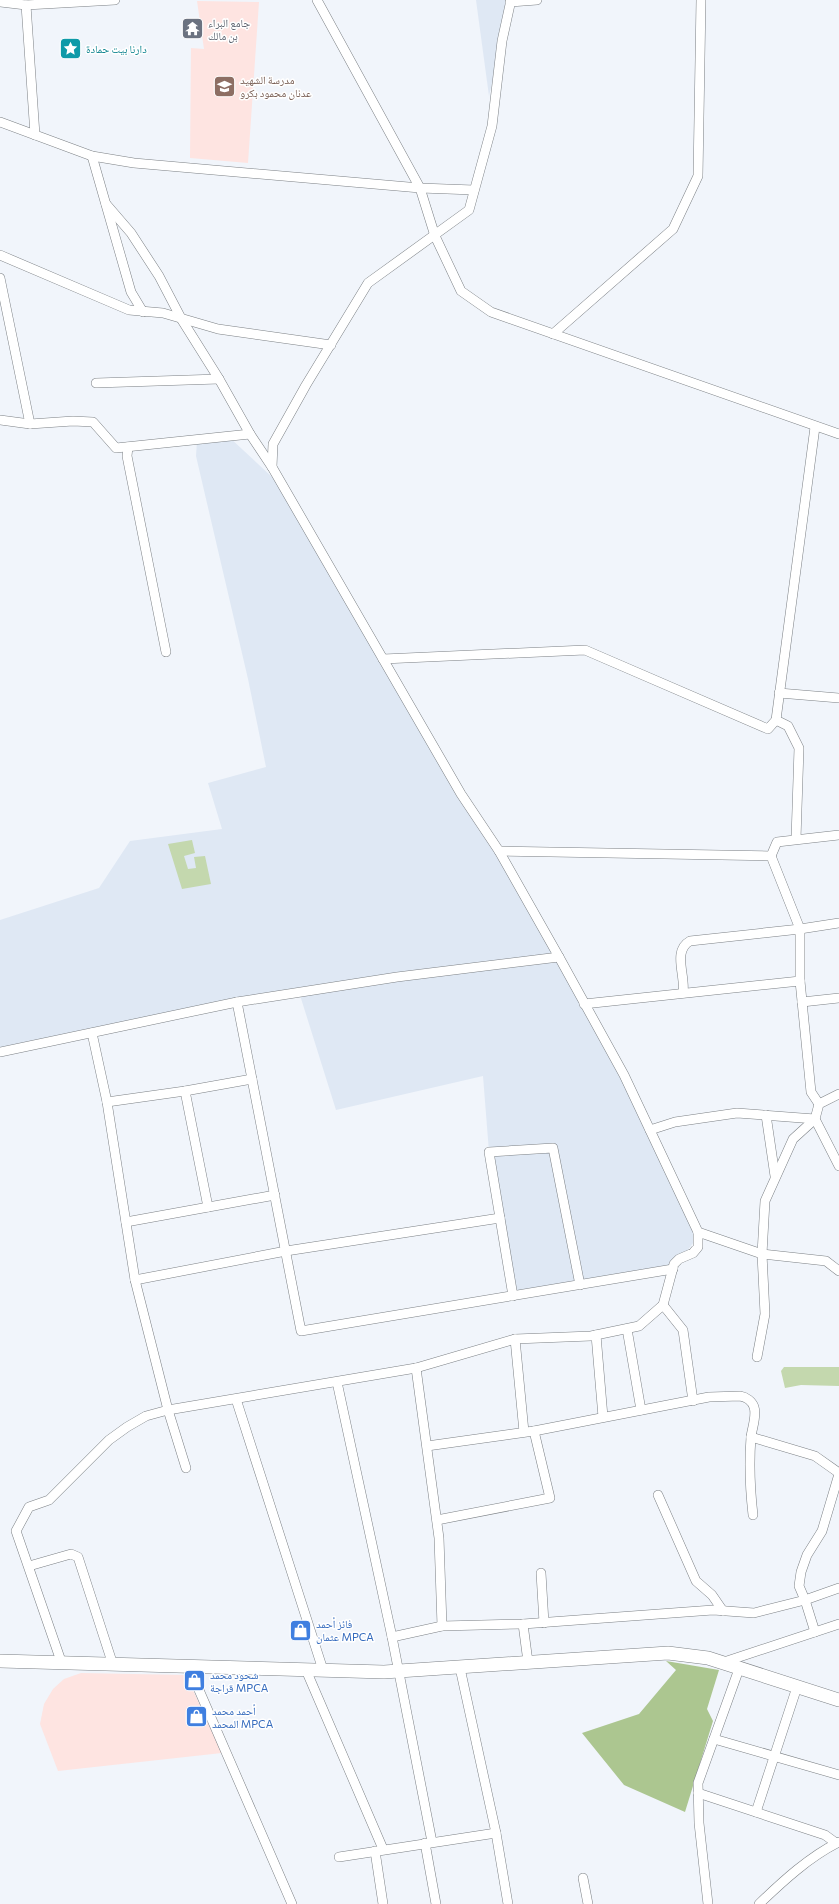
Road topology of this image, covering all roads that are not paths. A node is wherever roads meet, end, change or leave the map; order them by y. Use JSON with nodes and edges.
{"nodes":[{"id":1,"x":115,"y":0,"type":"edge"},
{"id":2,"x":318,"y":0,"type":"edge"},
{"id":3,"x":537,"y":0,"type":"edge"},
{"id":4,"x":701,"y":0,"type":"edge"},
{"id":5,"x":510,"y":1,"type":"edge"},
{"id":6,"x":0,"y":2,"type":"edge"},
{"id":7,"x":26,"y":5,"type":"junction"},
{"id":8,"x":0,"y":122,"type":"edge"},
{"id":9,"x":35,"y":135,"type":"junction"},
{"id":10,"x":92,"y":156,"type":"junction"},
{"id":11,"x":420,"y":188,"type":"junction"},
{"id":12,"x":474,"y":190,"type":"junction"},
{"id":13,"x":106,"y":204,"type":"junction"},
{"id":14,"x":435,"y":236,"type":"junction"},
{"id":15,"x":0,"y":255,"type":"edge"},
{"id":16,"x":0,"y":278,"type":"edge"},
{"id":17,"x":143,"y":312,"type":"junction"},
{"id":18,"x":182,"y":320,"type":"junction"},
{"id":19,"x":553,"y":334,"type":"junction"},
{"id":20,"x":331,"y":344,"type":"junction"},
{"id":21,"x":219,"y":379,"type":"junction"},
{"id":22,"x":96,"y":382,"type":"dead end"},
{"id":23,"x":0,"y":420,"type":"edge"},
{"id":24,"x":30,"y":424,"type":"junction"},
{"id":25,"x":815,"y":427,"type":"junction"},
{"id":26,"x":250,"y":434,"type":"junction"},
{"id":27,"x":839,"y":434,"type":"edge"},
{"id":28,"x":128,"y":447,"type":"junction"},
{"id":29,"x":272,"y":467,"type":"junction"},
{"id":30,"x":166,"y":652,"type":"dead end"},
{"id":31,"x":383,"y":659,"type":"junction"},
{"id":32,"x":779,"y":692,"type":"junction"},
{"id":33,"x":839,"y":698,"type":"edge"},
{"id":34,"x":776,"y":720,"type":"junction"},
{"id":35,"x":839,"y":834,"type":"edge"},
{"id":36,"x":796,"y":839,"type":"junction"},
{"id":37,"x":499,"y":851,"type":"junction"},
{"id":38,"x":771,"y":856,"type":"junction"},
{"id":39,"x":839,"y":923,"type":"edge"},
{"id":40,"x":800,"y":929,"type":"junction"},
{"id":41,"x":559,"y":957,"type":"junction"},
{"id":42,"x":800,"y":981,"type":"junction"},
{"id":43,"x":683,"y":993,"type":"junction"},
{"id":44,"x":839,"y":998,"type":"edge"},
{"id":45,"x":237,"y":1002,"type":"junction"},
{"id":46,"x":802,"y":1002,"type":"junction"},
{"id":47,"x":584,"y":1004,"type":"junction"},
{"id":48,"x":92,"y":1033,"type":"junction"},
{"id":49,"x":0,"y":1052,"type":"edge"},
{"id":50,"x":252,"y":1079,"type":"junction"},
{"id":51,"x":185,"y":1091,"type":"junction"},
{"id":52,"x":839,"y":1094,"type":"edge"},
{"id":53,"x":107,"y":1102,"type":"junction"},
{"id":54,"x":819,"y":1104,"type":"junction"},
{"id":55,"x":766,"y":1116,"type":"junction"},
{"id":56,"x":815,"y":1119,"type":"junction"},
{"id":57,"x":650,"y":1130,"type":"junction"},
{"id":58,"x":839,"y":1166,"type":"edge"},
{"id":59,"x":775,"y":1176,"type":"junction"},
{"id":60,"x":275,"y":1195,"type":"junction"},
{"id":61,"x":208,"y":1206,"type":"junction"},
{"id":62,"x":500,"y":1218,"type":"junction"},
{"id":63,"x":126,"y":1222,"type":"junction"},
{"id":64,"x":698,"y":1232,"type":"junction"},
{"id":65,"x":286,"y":1251,"type":"junction"},
{"id":66,"x":762,"y":1254,"type":"junction"},
{"id":67,"x":673,"y":1269,"type":"junction"},
{"id":68,"x":839,"y":1271,"type":"edge"},
{"id":69,"x":135,"y":1280,"type":"junction"},
{"id":70,"x":580,"y":1285,"type":"junction"},
{"id":71,"x":513,"y":1296,"type":"junction"},
{"id":72,"x":663,"y":1305,"type":"junction"},
{"id":73,"x":627,"y":1329,"type":"junction"},
{"id":74,"x":596,"y":1335,"type":"junction"},
{"id":75,"x":515,"y":1339,"type":"junction"},
{"id":76,"x":757,"y":1357,"type":"dead end"},
{"id":77,"x":416,"y":1368,"type":"junction"},
{"id":78,"x":337,"y":1382,"type":"junction"},
{"id":79,"x":236,"y":1399,"type":"junction"},
{"id":80,"x":693,"y":1401,"type":"junction"},
{"id":81,"x":168,"y":1410,"type":"junction"},
{"id":82,"x":641,"y":1410,"type":"junction"},
{"id":83,"x":603,"y":1417,"type":"junction"},
{"id":84,"x":534,"y":1431,"type":"junction"},
{"id":85,"x":524,"y":1432,"type":"junction"},
{"id":86,"x":751,"y":1437,"type":"junction"},
{"id":87,"x":427,"y":1446,"type":"junction"},
{"id":88,"x":186,"y":1468,"type":"dead end"},
{"id":89,"x":839,"y":1474,"type":"edge"},
{"id":90,"x":658,"y":1495,"type":"dead end"},
{"id":91,"x":753,"y":1515,"type":"dead end"},
{"id":92,"x":437,"y":1520,"type":"junction"},
{"id":93,"x":29,"y":1566,"type":"junction"},
{"id":94,"x":541,"y":1573,"type":"dead end"},
{"id":95,"x":839,"y":1588,"type":"edge"},
{"id":96,"x":805,"y":1600,"type":"junction"},
{"id":97,"x":723,"y":1611,"type":"junction"},
{"id":98,"x":544,"y":1623,"type":"junction"},
{"id":99,"x":523,"y":1624,"type":"junction"},
{"id":100,"x":839,"y":1624,"type":"edge"},
{"id":101,"x":442,"y":1626,"type":"junction"},
{"id":102,"x":815,"y":1632,"type":"junction"},
{"id":103,"x":392,"y":1637,"type":"junction"},
{"id":104,"x":0,"y":1661,"type":"edge"},
{"id":105,"x":528,"y":1662,"type":"junction"},
{"id":106,"x":721,"y":1662,"type":"junction"},
{"id":107,"x":62,"y":1664,"type":"junction"},
{"id":108,"x":113,"y":1665,"type":"junction"},
{"id":109,"x":189,"y":1667,"type":"junction"},
{"id":110,"x":460,"y":1668,"type":"junction"},
{"id":111,"x":739,"y":1669,"type":"junction"},
{"id":112,"x":306,"y":1670,"type":"junction"},
{"id":113,"x":323,"y":1670,"type":"junction"},
{"id":114,"x":398,"y":1672,"type":"junction"},
{"id":115,"x":796,"y":1687,"type":"junction"},
{"id":116,"x":839,"y":1700,"type":"edge"},
{"id":117,"x":714,"y":1739,"type":"junction"},
{"id":118,"x":774,"y":1756,"type":"junction"},
{"id":119,"x":839,"y":1775,"type":"edge"},
{"id":120,"x":698,"y":1793,"type":"junction"},
{"id":121,"x":756,"y":1812,"type":"junction"},
{"id":122,"x":496,"y":1833,"type":"junction"},
{"id":123,"x":429,"y":1842,"type":"junction"},
{"id":124,"x":837,"y":1842,"type":"edge"},
{"id":125,"x":380,"y":1850,"type":"junction"},
{"id":126,"x":339,"y":1857,"type":"dead end"},
{"id":127,"x":583,"y":1878,"type":"dead end"},
{"id":128,"x":292,"y":1904,"type":"edge"},
{"id":129,"x":383,"y":1904,"type":"edge"},
{"id":130,"x":436,"y":1904,"type":"edge"},
{"id":131,"x":508,"y":1904,"type":"edge"},
{"id":132,"x":588,"y":1904,"type":"edge"},
{"id":133,"x":708,"y":1904,"type":"edge"},
{"id":134,"x":759,"y":1904,"type":"edge"}],
"edges":[{"from":1,"to":7,"type":"street"},
{"from":2,"to":11,"type":"street"},
{"from":3,"to":5,"type":"street"},
{"from":4,"to":19,"type":"street"},
{"from":5,"to":12,"type":"street"},
{"from":6,"to":7,"type":"street"},
{"from":7,"to":9,"type":"street"},
{"from":8,"to":9,"type":"street"},
{"from":9,"to":10,"type":"street"},
{"from":10,"to":11,"type":"street"},
{"from":10,"to":13,"type":"street"},
{"from":11,"to":12,"type":"street"},
{"from":11,"to":14,"type":"street"},
{"from":12,"to":14,"type":"street"},
{"from":13,"to":17,"type":"street"},
{"from":13,"to":18,"type":"street"},
{"from":14,"to":19,"type":"street"},
{"from":14,"to":20,"type":"street"},
{"from":15,"to":17,"type":"street"},
{"from":16,"to":24,"type":"street"},
{"from":17,"to":18,"type":"street"},
{"from":18,"to":20,"type":"street"},
{"from":18,"to":21,"type":"street"},
{"from":19,"to":25,"type":"street"},
{"from":20,"to":29,"type":"street"},
{"from":21,"to":22,"type":"street"},
{"from":21,"to":26,"type":"street"},
{"from":23,"to":24,"type":"street"},
{"from":24,"to":28,"type":"street"},
{"from":25,"to":27,"type":"street"},
{"from":25,"to":32,"type":"street"},
{"from":26,"to":28,"type":"street"},
{"from":26,"to":29,"type":"street"},
{"from":28,"to":30,"type":"street"},
{"from":29,"to":31,"type":"street"},
{"from":31,"to":34,"type":"street"},
{"from":31,"to":37,"type":"street"},
{"from":32,"to":33,"type":"street"},
{"from":32,"to":34,"type":"street"},
{"from":34,"to":36,"type":"street"},
{"from":35,"to":36,"type":"street"},
{"from":36,"to":38,"type":"street"},
{"from":37,"to":38,"type":"street"},
{"from":37,"to":41,"type":"street"},
{"from":38,"to":40,"type":"street"},
{"from":39,"to":40,"type":"street"},
{"from":40,"to":42,"type":"street"},
{"from":40,"to":43,"type":"street"},
{"from":41,"to":45,"type":"street"},
{"from":41,"to":47,"type":"street"},
{"from":42,"to":43,"type":"street"},
{"from":42,"to":46,"type":"street"},
{"from":43,"to":47,"type":"street"},
{"from":44,"to":46,"type":"street"},
{"from":45,"to":48,"type":"street"},
{"from":45,"to":50,"type":"street"},
{"from":46,"to":54,"type":"street"},
{"from":47,"to":57,"type":"street"},
{"from":48,"to":49,"type":"street"},
{"from":48,"to":53,"type":"street"},
{"from":50,"to":51,"type":"street"},
{"from":50,"to":60,"type":"street"},
{"from":51,"to":53,"type":"street"},
{"from":51,"to":61,"type":"street"},
{"from":52,"to":54,"type":"street"},
{"from":53,"to":63,"type":"street"},
{"from":54,"to":56,"type":"street"},
{"from":55,"to":56,"type":"street"},
{"from":55,"to":57,"type":"street"},
{"from":55,"to":59,"type":"street"},
{"from":56,"to":58,"type":"street"},
{"from":56,"to":59,"type":"street"},
{"from":57,"to":64,"type":"street"},
{"from":59,"to":66,"type":"street"},
{"from":60,"to":61,"type":"street"},
{"from":60,"to":65,"type":"street"},
{"from":61,"to":63,"type":"street"},
{"from":62,"to":65,"type":"street"},
{"from":62,"to":70,"type":"street"},
{"from":62,"to":71,"type":"street"},
{"from":63,"to":69,"type":"street"},
{"from":64,"to":66,"type":"street"},
{"from":64,"to":67,"type":"street"},
{"from":65,"to":69,"type":"street"},
{"from":65,"to":71,"type":"street"},
{"from":66,"to":68,"type":"street"},
{"from":66,"to":76,"type":"street"},
{"from":67,"to":70,"type":"street"},
{"from":67,"to":72,"type":"street"},
{"from":69,"to":81,"type":"street"},
{"from":70,"to":71,"type":"street"},
{"from":72,"to":73,"type":"street"},
{"from":72,"to":80,"type":"street"},
{"from":73,"to":74,"type":"street"},
{"from":73,"to":82,"type":"street"},
{"from":74,"to":75,"type":"street"},
{"from":74,"to":83,"type":"street"},
{"from":75,"to":77,"type":"street"},
{"from":75,"to":85,"type":"street"},
{"from":77,"to":78,"type":"street"},
{"from":77,"to":87,"type":"street"},
{"from":78,"to":79,"type":"street"},
{"from":78,"to":103,"type":"street"},
{"from":79,"to":81,"type":"street"},
{"from":79,"to":113,"type":"street"},
{"from":80,"to":82,"type":"street"},
{"from":80,"to":86,"type":"street"},
{"from":81,"to":88,"type":"street"},
{"from":81,"to":93,"type":"street"},
{"from":82,"to":83,"type":"street"},
{"from":83,"to":84,"type":"street"},
{"from":84,"to":85,"type":"street"},
{"from":84,"to":92,"type":"street"},
{"from":85,"to":87,"type":"street"},
{"from":86,"to":89,"type":"street"},
{"from":86,"to":91,"type":"street"},
{"from":87,"to":92,"type":"street"},
{"from":89,"to":96,"type":"street"},
{"from":90,"to":97,"type":"street"},
{"from":92,"to":101,"type":"street"},
{"from":93,"to":107,"type":"street"},
{"from":93,"to":108,"type":"street"},
{"from":94,"to":98,"type":"street"},
{"from":95,"to":96,"type":"street"},
{"from":96,"to":97,"type":"street"},
{"from":96,"to":102,"type":"street"},
{"from":97,"to":98,"type":"street"},
{"from":98,"to":99,"type":"street"},
{"from":99,"to":101,"type":"street"},
{"from":99,"to":105,"type":"street"},
{"from":100,"to":102,"type":"street"},
{"from":101,"to":103,"type":"street"},
{"from":102,"to":106,"type":"street"},
{"from":103,"to":114,"type":"street"},
{"from":104,"to":107,"type":"street"},
{"from":105,"to":106,"type":"street"},
{"from":105,"to":110,"type":"street"},
{"from":106,"to":111,"type":"street"},
{"from":107,"to":108,"type":"street"},
{"from":108,"to":109,"type":"street"},
{"from":109,"to":112,"type":"street"},
{"from":109,"to":128,"type":"street"},
{"from":110,"to":114,"type":"street"},
{"from":110,"to":122,"type":"street"},
{"from":111,"to":115,"type":"street"},
{"from":111,"to":117,"type":"street"},
{"from":112,"to":113,"type":"street"},
{"from":112,"to":125,"type":"street"},
{"from":113,"to":114,"type":"street"},
{"from":114,"to":123,"type":"street"},
{"from":115,"to":116,"type":"street"},
{"from":115,"to":118,"type":"street"},
{"from":117,"to":118,"type":"street"},
{"from":117,"to":120,"type":"street"},
{"from":118,"to":119,"type":"street"},
{"from":118,"to":121,"type":"street"},
{"from":120,"to":121,"type":"street"},
{"from":120,"to":133,"type":"street"},
{"from":121,"to":124,"type":"street"},
{"from":122,"to":123,"type":"street"},
{"from":122,"to":131,"type":"street"},
{"from":123,"to":125,"type":"street"},
{"from":123,"to":130,"type":"street"},
{"from":124,"to":134,"type":"street"},
{"from":125,"to":126,"type":"street"},
{"from":125,"to":129,"type":"street"},
{"from":127,"to":132,"type":"street"}]}
